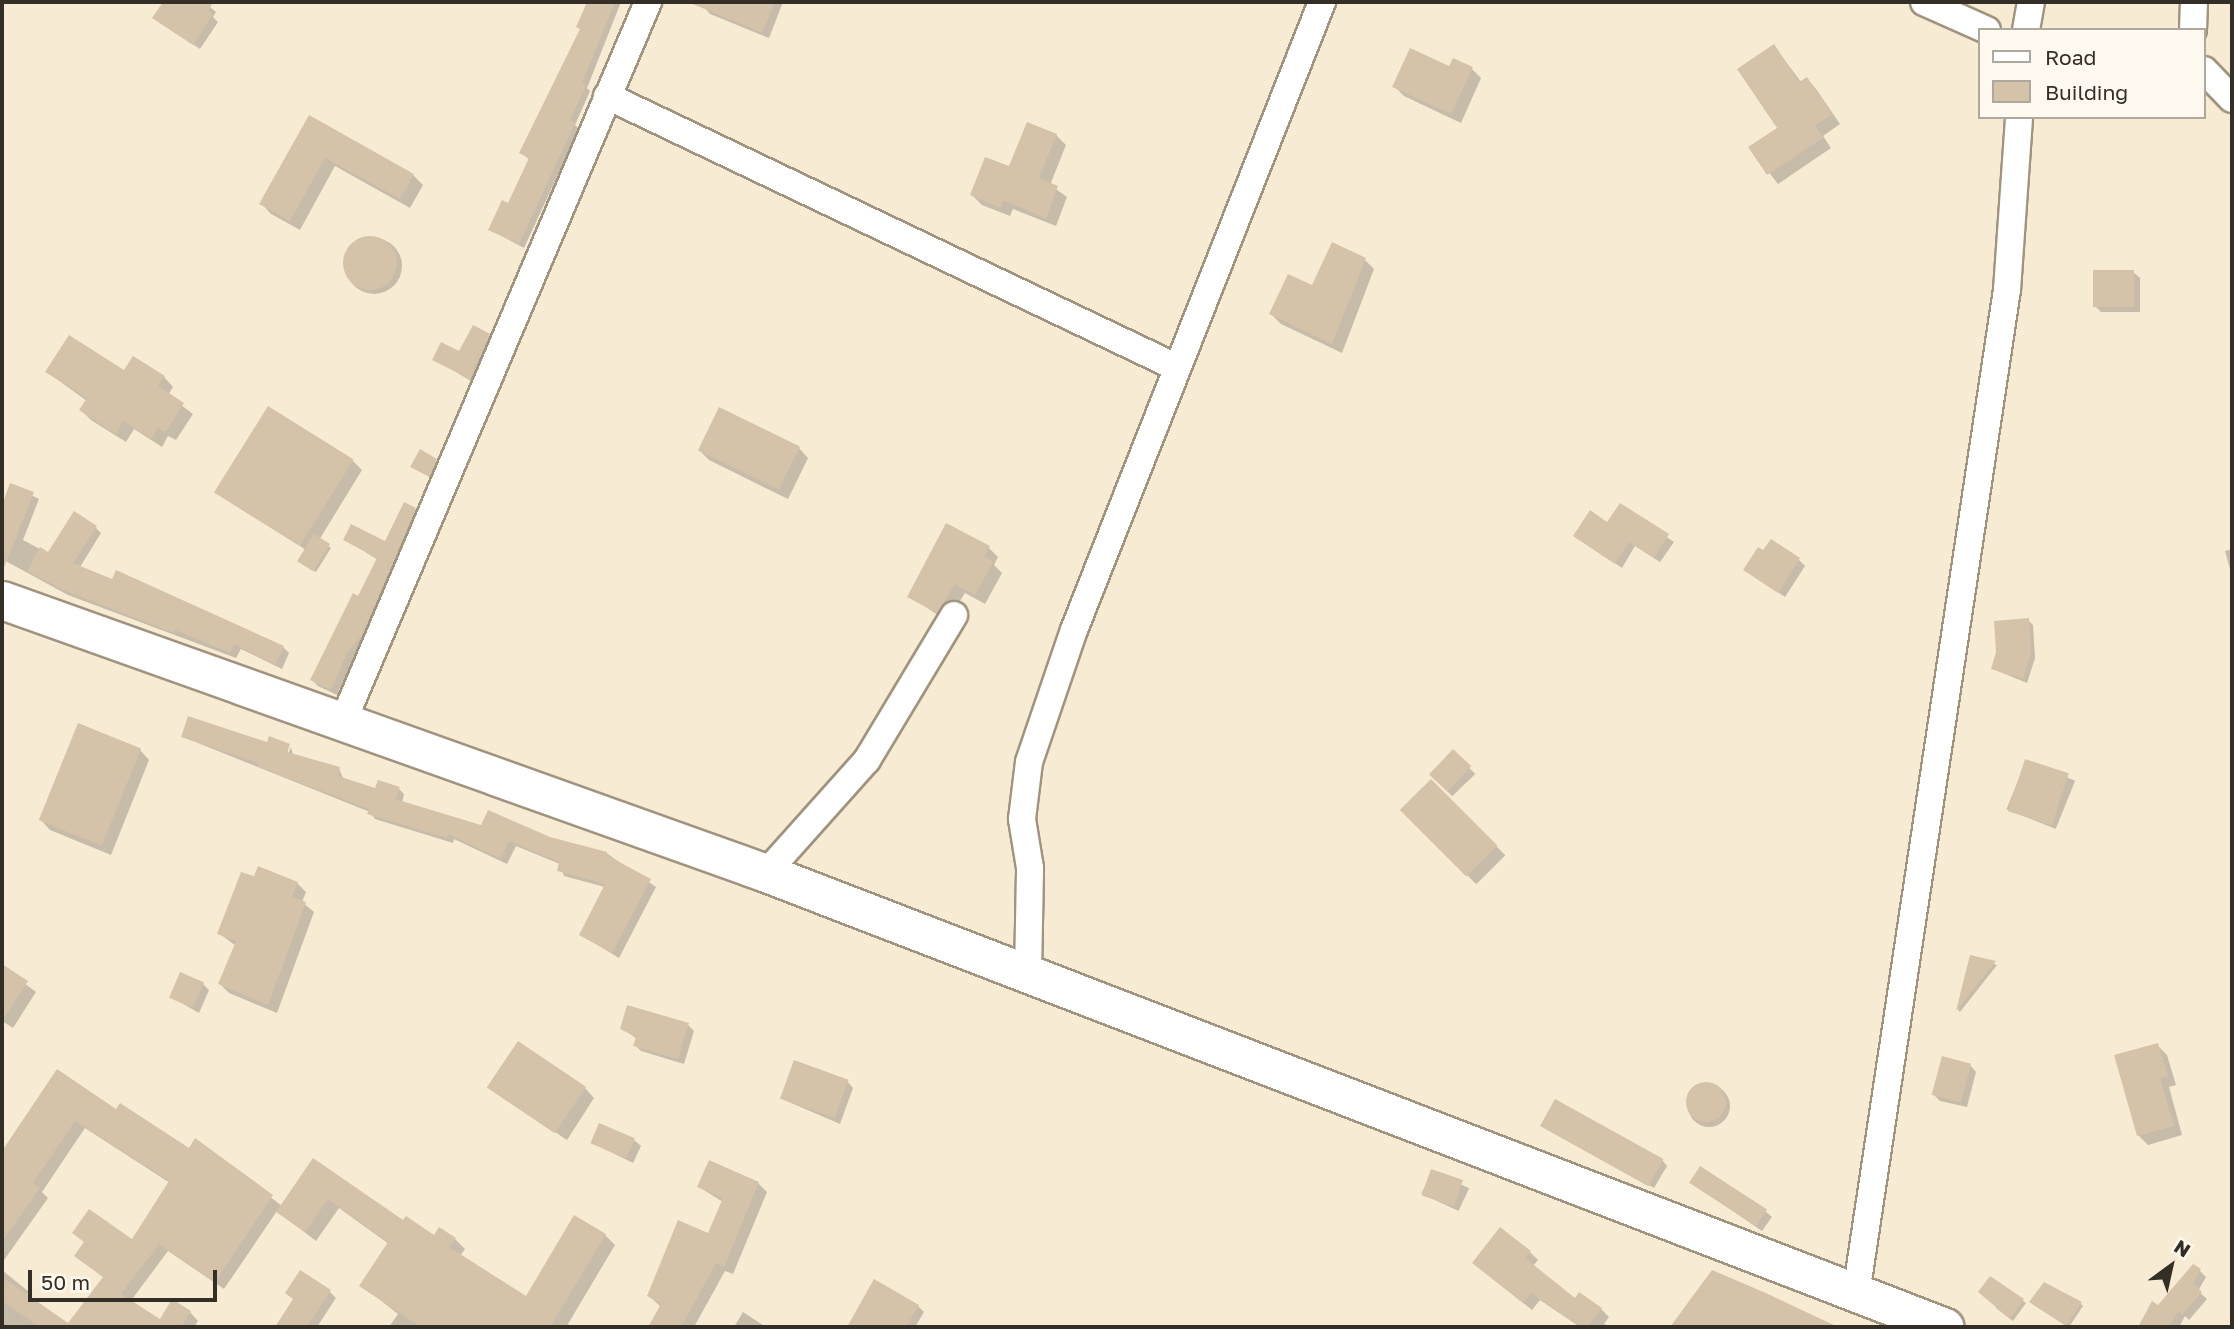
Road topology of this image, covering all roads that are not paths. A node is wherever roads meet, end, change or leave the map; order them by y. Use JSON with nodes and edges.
{"nodes":[{"id":1,"x":648,"y":2,"type":"edge"},
{"id":2,"x":1322,"y":2,"type":"edge"},
{"id":3,"x":1924,"y":2,"type":"edge"},
{"id":4,"x":2031,"y":2,"type":"edge"},
{"id":5,"x":2194,"y":2,"type":"edge"},
{"id":6,"x":1982,"y":28,"type":"edge"},
{"id":7,"x":2026,"y":28,"type":"edge"},
{"id":8,"x":2193,"y":28,"type":"edge"},
{"id":9,"x":2206,"y":73,"type":"edge"},
{"id":10,"x":607,"y":96,"type":"junction"},
{"id":11,"x":2232,"y":99,"type":"edge"},
{"id":12,"x":2019,"y":119,"type":"edge"},
{"id":13,"x":1177,"y":368,"type":"junction"},
{"id":14,"x":2,"y":600,"type":"edge"},
{"id":15,"x":954,"y":615,"type":"dead end"},
{"id":16,"x":344,"y":719,"type":"junction"},
{"id":17,"x":766,"y":873,"type":"junction"},
{"id":18,"x":1028,"y":975,"type":"junction"},
{"id":19,"x":1856,"y":1294,"type":"junction"},
{"id":20,"x":1945,"y":1327,"type":"edge"}],
"edges":[{"from":1,"to":10,"type":"street"},
{"from":2,"to":13,"type":"street"},
{"from":3,"to":6,"type":"street"},
{"from":4,"to":7,"type":"street"},
{"from":5,"to":8,"type":"street"},
{"from":9,"to":11,"type":"street"},
{"from":10,"to":13,"type":"street"},
{"from":10,"to":16,"type":"street"},
{"from":12,"to":19,"type":"street"},
{"from":13,"to":18,"type":"street"},
{"from":14,"to":16,"type":"main road"},
{"from":15,"to":17,"type":"street"},
{"from":16,"to":17,"type":"main road"},
{"from":17,"to":18,"type":"main road"},
{"from":18,"to":19,"type":"main road"},
{"from":19,"to":20,"type":"main road"}]}
